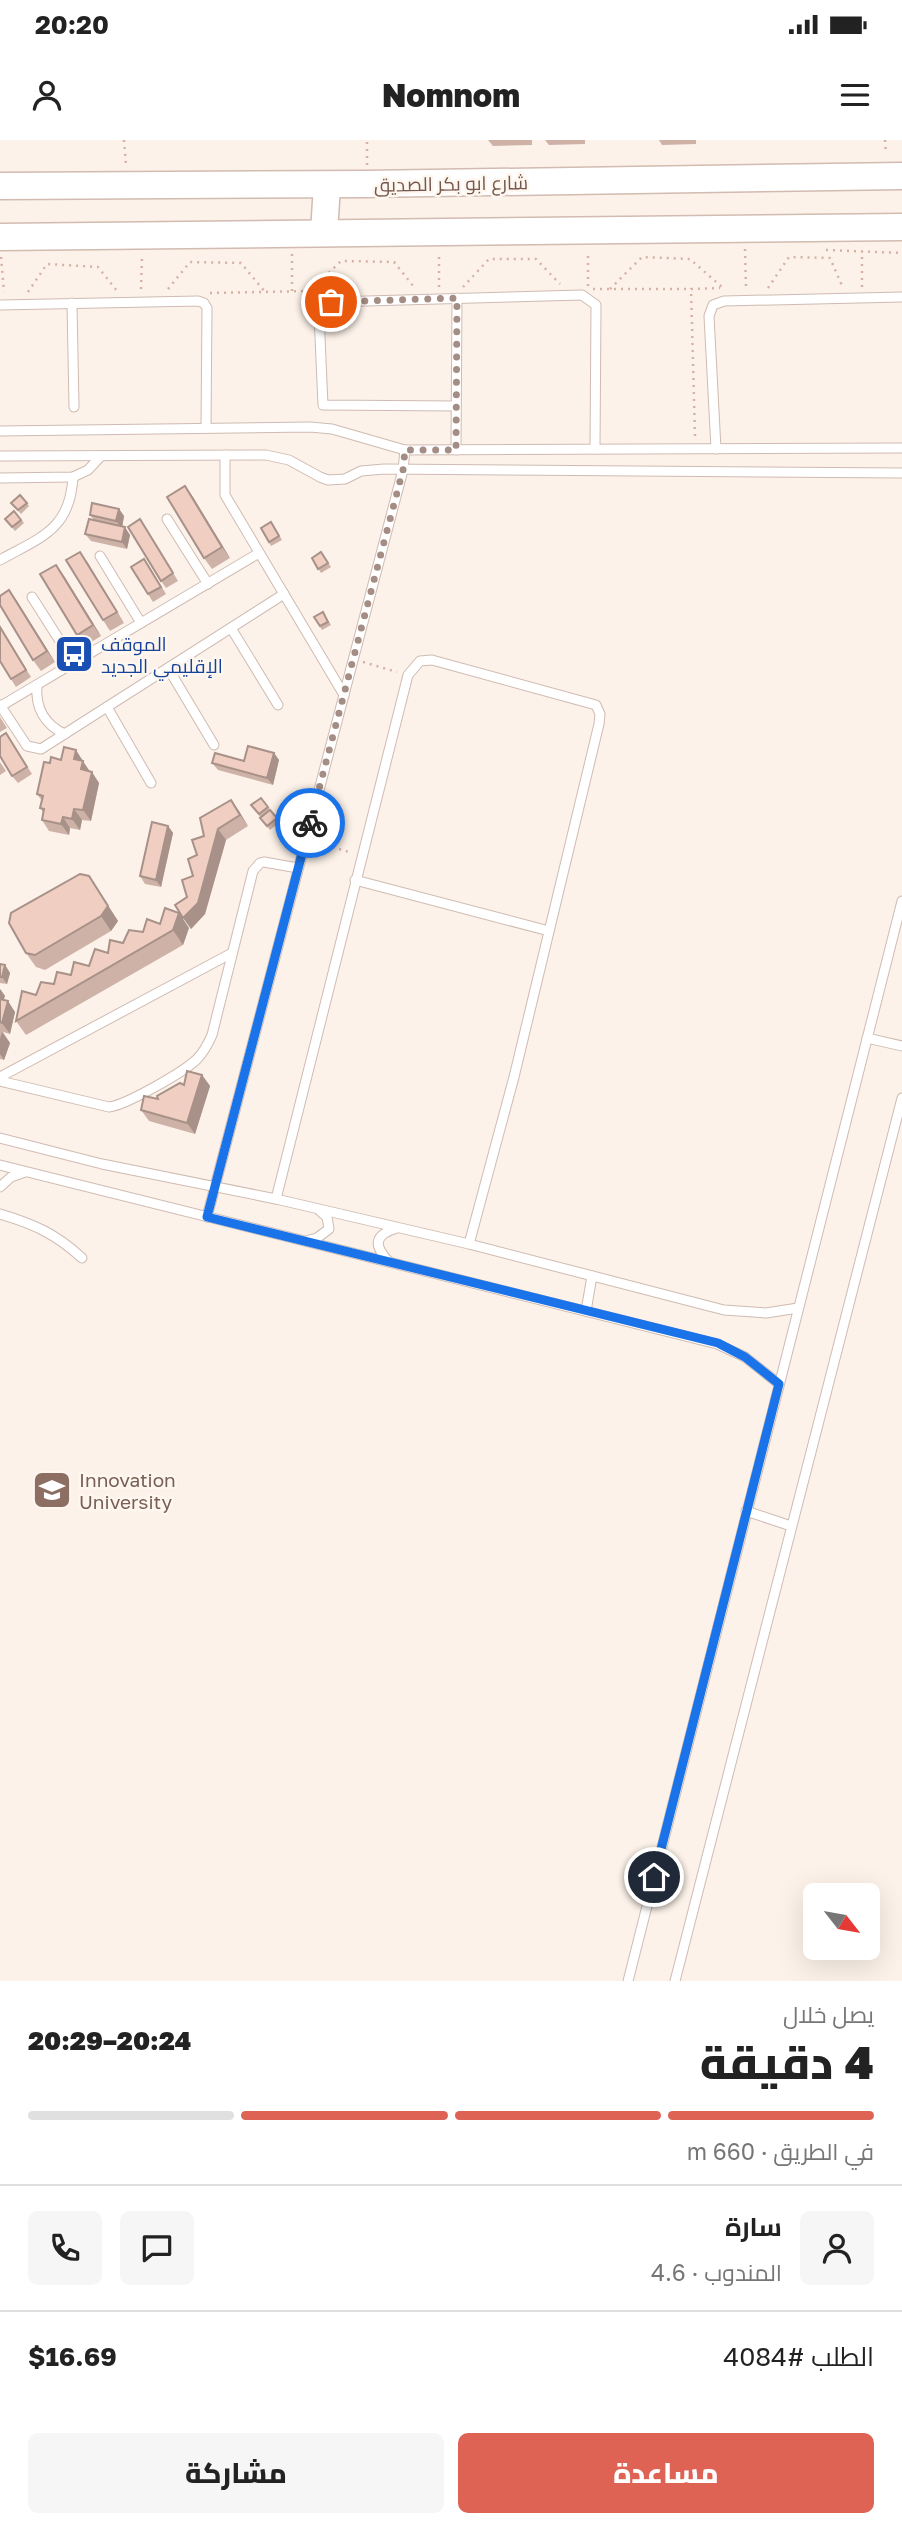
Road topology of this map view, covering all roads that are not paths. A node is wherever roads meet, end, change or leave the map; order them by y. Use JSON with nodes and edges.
{"nodes":[{"id":1,"x":902,"y":176,"type":"edge"},
{"id":2,"x":327,"y":185,"type":"junction"},
{"id":3,"x":0,"y":186,"type":"edge"},
{"id":4,"x":902,"y":227,"type":"edge"},
{"id":5,"x":324,"y":233,"type":"junction"},
{"id":6,"x":0,"y":237,"type":"edge"},
{"id":7,"x":902,"y":297,"type":"edge"},
{"id":8,"x":457,"y":298,"type":"junction"},
{"id":9,"x":2,"y":301,"type":"edge"},
{"id":10,"x":72,"y":303,"type":"junction"},
{"id":11,"x":456,"y":406,"type":"junction"},
{"id":12,"x":74,"y":407,"type":"dead end"},
{"id":13,"x":206,"y":428,"type":"junction"},
{"id":14,"x":0,"y":431,"type":"edge"},
{"id":15,"x":902,"y":448,"type":"edge"},
{"id":16,"x":594,"y":449,"type":"junction"},
{"id":17,"x":716,"y":449,"type":"junction"},
{"id":18,"x":405,"y":450,"type":"junction"},
{"id":19,"x":456,"y":450,"type":"junction"},
{"id":20,"x":225,"y":455,"type":"junction"},
{"id":21,"x":0,"y":456,"type":"edge"},
{"id":22,"x":101,"y":456,"type":"junction"},
{"id":23,"x":403,"y":470,"type":"junction"},
{"id":24,"x":902,"y":473,"type":"edge"},
{"id":25,"x":72,"y":477,"type":"junction"},
{"id":26,"x":0,"y":478,"type":"edge"},
{"id":27,"x":167,"y":519,"type":"dead end"},
{"id":28,"x":259,"y":553,"type":"junction"},
{"id":29,"x":100,"y":556,"type":"dead end"},
{"id":30,"x":0,"y":560,"type":"edge"},
{"id":31,"x":208,"y":584,"type":"junction"},
{"id":32,"x":284,"y":594,"type":"junction"},
{"id":33,"x":32,"y":597,"type":"dead end"},
{"id":34,"x":141,"y":624,"type":"junction"},
{"id":35,"x":231,"y":628,"type":"junction"},
{"id":36,"x":74,"y":663,"type":"junction"},
{"id":37,"x":168,"y":668,"type":"junction"},
{"id":38,"x":37,"y":685,"type":"junction"},
{"id":39,"x":344,"y":695,"type":"junction"},
{"id":40,"x":278,"y":705,"type":"dead end"},
{"id":41,"x":0,"y":706,"type":"edge"},
{"id":42,"x":107,"y":707,"type":"junction"},
{"id":43,"x":65,"y":734,"type":"junction"},
{"id":44,"x":214,"y":745,"type":"dead end"},
{"id":45,"x":151,"y":783,"type":"dead end"},
{"id":46,"x":298,"y":868,"type":"junction"},
{"id":47,"x":355,"y":880,"type":"junction"},
{"id":48,"x":902,"y":901,"type":"edge"},
{"id":49,"x":550,"y":931,"type":"junction"},
{"id":50,"x":232,"y":953,"type":"junction"},
{"id":51,"x":867,"y":1038,"type":"junction"},
{"id":52,"x":902,"y":1046,"type":"edge"},
{"id":53,"x":0,"y":1079,"type":"edge"},
{"id":54,"x":902,"y":1098,"type":"edge"},
{"id":55,"x":0,"y":1138,"type":"edge"},
{"id":56,"x":0,"y":1165,"type":"edge"},
{"id":57,"x":26,"y":1171,"type":"junction"},
{"id":58,"x":215,"y":1186,"type":"junction"},
{"id":59,"x":0,"y":1187,"type":"edge"},
{"id":60,"x":276,"y":1199,"type":"junction"},
{"id":61,"x":317,"y":1209,"type":"junction"},
{"id":62,"x":0,"y":1214,"type":"edge"},
{"id":63,"x":207,"y":1217,"type":"junction"},
{"id":64,"x":399,"y":1227,"type":"junction"},
{"id":65,"x":303,"y":1241,"type":"junction"},
{"id":66,"x":469,"y":1244,"type":"junction"},
{"id":67,"x":82,"y":1258,"type":"dead end"},
{"id":68,"x":389,"y":1262,"type":"junction"},
{"id":69,"x":592,"y":1276,"type":"junction"},
{"id":70,"x":798,"y":1308,"type":"junction"},
{"id":71,"x":586,"y":1311,"type":"junction"},
{"id":72,"x":779,"y":1384,"type":"junction"},
{"id":73,"x":746,"y":1511,"type":"junction"},
{"id":74,"x":791,"y":1525,"type":"junction"},
{"id":75,"x":628,"y":1981,"type":"edge"},
{"id":76,"x":675,"y":1981,"type":"edge"}],
"edges":[{"from":1,"to":2,"type":"main road","name":"شارع ابو بكر الصديق"},
{"from":2,"to":3,"type":"main road","name":"شارع ابو بكر الصديق"},
{"from":2,"to":5,"type":"main road"},
{"from":4,"to":5,"type":"main road"},
{"from":5,"to":6,"type":"main road"},
{"from":7,"to":17,"type":"lane"},
{"from":8,"to":11,"type":"lane"},
{"from":8,"to":11,"type":"lane"},
{"from":8,"to":16,"type":"lane"},
{"from":9,"to":10,"type":"lane"},
{"from":10,"to":12,"type":"lane"},
{"from":10,"to":13,"type":"lane"},
{"from":11,"to":19,"type":"lane"},
{"from":13,"to":14,"type":"lane"},
{"from":13,"to":18,"type":"lane"},
{"from":15,"to":17,"type":"lane"},
{"from":16,"to":17,"type":"lane"},
{"from":16,"to":19,"type":"lane"},
{"from":18,"to":19,"type":"lane"},
{"from":18,"to":23,"type":"lane"},
{"from":20,"to":22,"type":"lane"},
{"from":20,"to":23,"type":"lane"},
{"from":20,"to":28,"type":"lane"},
{"from":21,"to":22,"type":"lane"},
{"from":22,"to":25,"type":"lane"},
{"from":23,"to":24,"type":"lane"},
{"from":23,"to":39,"type":"lane"},
{"from":25,"to":26,"type":"lane"},
{"from":25,"to":30,"type":"lane"},
{"from":27,"to":31,"type":"lane"},
{"from":28,"to":31,"type":"lane"},
{"from":28,"to":32,"type":"lane"},
{"from":29,"to":34,"type":"lane"},
{"from":31,"to":34,"type":"lane"},
{"from":32,"to":35,"type":"lane"},
{"from":32,"to":39,"type":"lane"},
{"from":33,"to":36,"type":"lane"},
{"from":34,"to":36,"type":"lane"},
{"from":35,"to":37,"type":"lane"},
{"from":35,"to":40,"type":"lane"},
{"from":36,"to":38,"type":"lane"},
{"from":37,"to":42,"type":"lane"},
{"from":37,"to":44,"type":"lane"},
{"from":38,"to":41,"type":"lane"},
{"from":38,"to":43,"type":"lane"},
{"from":39,"to":46,"type":"lane"},
{"from":41,"to":43,"type":"lane"},
{"from":42,"to":43,"type":"lane"},
{"from":42,"to":45,"type":"lane"},
{"from":46,"to":50,"type":"lane"},
{"from":46,"to":58,"type":"lane"},
{"from":47,"to":49,"type":"lane"},
{"from":47,"to":49,"type":"lane"},
{"from":47,"to":60,"type":"lane"},
{"from":48,"to":51,"type":"lane"},
{"from":49,"to":66,"type":"lane"},
{"from":50,"to":53,"type":"lane"},
{"from":50,"to":53,"type":"lane"},
{"from":51,"to":52,"type":"lane"},
{"from":51,"to":70,"type":"lane"},
{"from":54,"to":74,"type":"lane"},
{"from":55,"to":58,"type":"lane"},
{"from":56,"to":57,"type":"lane"},
{"from":57,"to":59,"type":"lane"},
{"from":57,"to":63,"type":"lane"},
{"from":58,"to":60,"type":"lane"},
{"from":58,"to":63,"type":"lane"},
{"from":60,"to":61,"type":"lane"},
{"from":61,"to":64,"type":"lane"},
{"from":61,"to":65,"type":"lane"},
{"from":62,"to":67,"type":"lane"},
{"from":63,"to":65,"type":"lane"},
{"from":64,"to":66,"type":"lane"},
{"from":64,"to":68,"type":"lane"},
{"from":65,"to":68,"type":"lane"},
{"from":66,"to":69,"type":"lane"},
{"from":68,"to":71,"type":"lane"},
{"from":69,"to":70,"type":"lane"},
{"from":69,"to":71,"type":"lane"},
{"from":70,"to":72,"type":"lane"},
{"from":71,"to":72,"type":"lane"},
{"from":72,"to":73,"type":"lane"},
{"from":73,"to":74,"type":"lane"},
{"from":73,"to":75,"type":"lane"},
{"from":74,"to":76,"type":"lane"}]}
